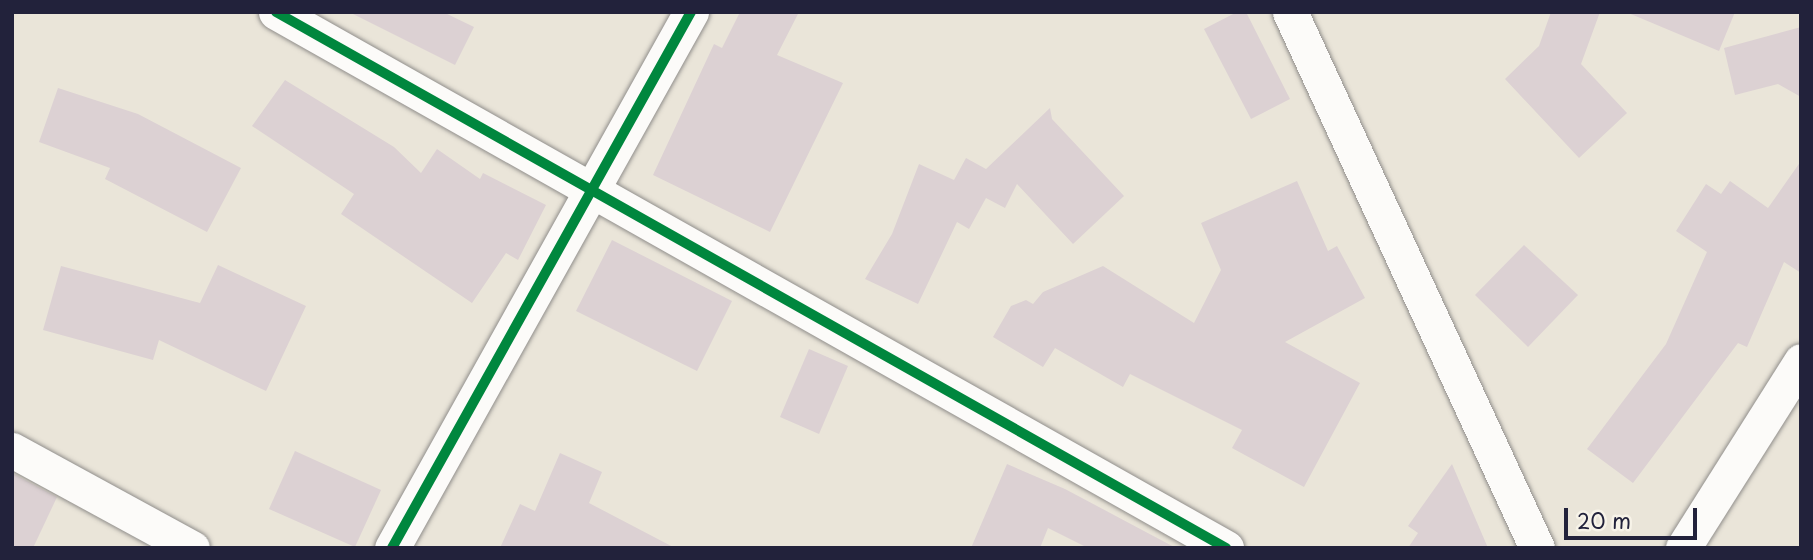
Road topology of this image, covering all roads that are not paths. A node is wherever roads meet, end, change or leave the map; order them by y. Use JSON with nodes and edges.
{"nodes":[{"id":1,"x":276,"y":12,"type":"edge"},
{"id":2,"x":691,"y":12,"type":"edge"},
{"id":3,"x":1290,"y":12,"type":"edge"},
{"id":4,"x":593,"y":190,"type":"junction"},
{"id":5,"x":1801,"y":361,"type":"edge"},
{"id":6,"x":12,"y":450,"type":"edge"},
{"id":7,"x":191,"y":548,"type":"edge"},
{"id":8,"x":392,"y":548,"type":"edge"},
{"id":9,"x":1226,"y":548,"type":"edge"},
{"id":10,"x":1537,"y":548,"type":"edge"},
{"id":11,"x":1683,"y":548,"type":"edge"}],
"edges":[{"from":1,"to":4,"type":"street"},
{"from":2,"to":4,"type":"street"},
{"from":3,"to":10,"type":"street"},
{"from":4,"to":8,"type":"street"},
{"from":4,"to":9,"type":"street"},
{"from":5,"to":11,"type":"street"},
{"from":6,"to":7,"type":"street"}]}
